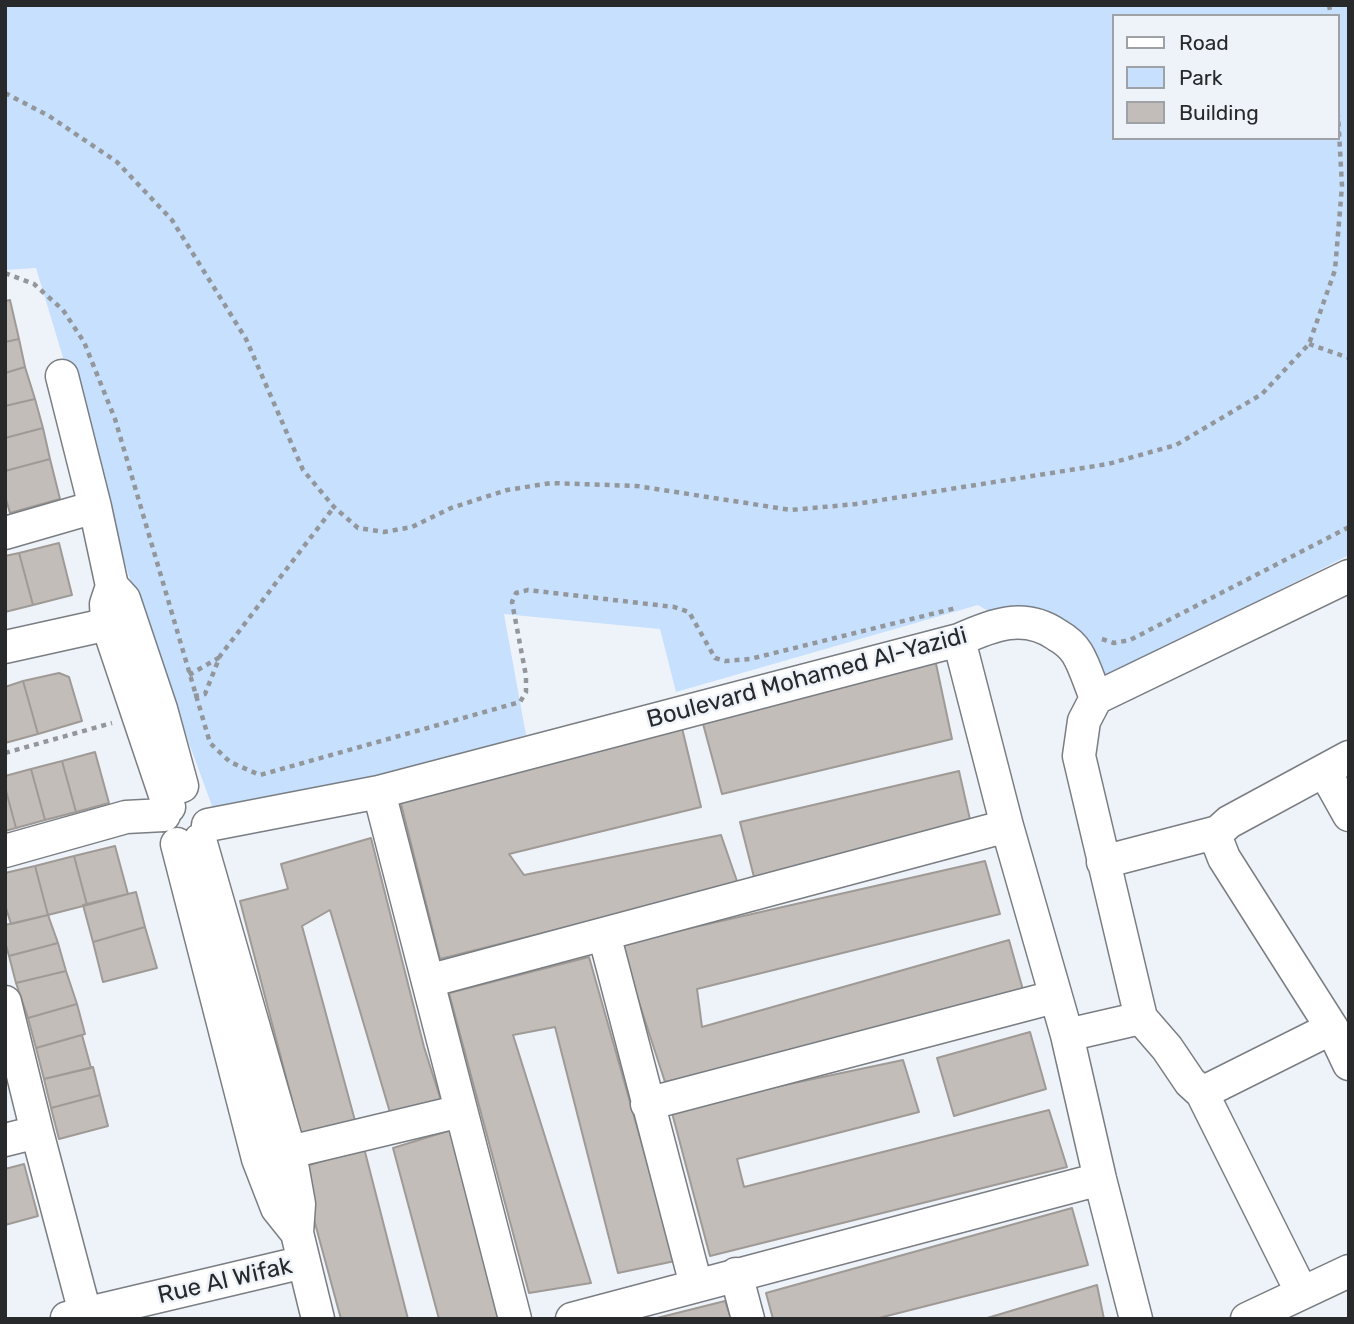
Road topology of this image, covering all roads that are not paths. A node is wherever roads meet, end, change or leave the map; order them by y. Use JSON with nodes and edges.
{"nodes":[{"id":1,"x":62,"y":376,"type":"dead end"},
{"id":2,"x":95,"y":508,"type":"junction"},
{"id":3,"x":5,"y":533,"type":"edge"},
{"id":4,"x":1349,"y":576,"type":"edge"},
{"id":5,"x":119,"y":622,"type":"junction"},
{"id":6,"x":959,"y":640,"type":"junction"},
{"id":7,"x":5,"y":647,"type":"edge"},
{"id":8,"x":1096,"y":698,"type":"junction"},
{"id":9,"x":1337,"y":764,"type":"edge"},
{"id":10,"x":379,"y":792,"type":"junction"},
{"id":11,"x":173,"y":808,"type":"junction"},
{"id":12,"x":1349,"y":816,"type":"edge"},
{"id":13,"x":1007,"y":826,"type":"junction"},
{"id":14,"x":1218,"y":832,"type":"junction"},
{"id":15,"x":195,"y":836,"type":"junction"},
{"id":16,"x":5,"y":851,"type":"edge"},
{"id":17,"x":1103,"y":862,"type":"junction"},
{"id":18,"x":604,"y":934,"type":"junction"},
{"id":19,"x":428,"y":981,"type":"junction"},
{"id":20,"x":1054,"y":997,"type":"junction"},
{"id":21,"x":5,"y":1002,"type":"edge"},
{"id":22,"x":1141,"y":1018,"type":"junction"},
{"id":23,"x":1067,"y":1035,"type":"junction"},
{"id":24,"x":1342,"y":1046,"type":"edge"},
{"id":25,"x":1202,"y":1093,"type":"junction"},
{"id":26,"x":647,"y":1104,"type":"junction"},
{"id":27,"x":461,"y":1111,"type":"junction"},
{"id":28,"x":37,"y":1132,"type":"junction"},
{"id":29,"x":5,"y":1140,"type":"edge"},
{"id":30,"x":290,"y":1153,"type":"junction"},
{"id":31,"x":258,"y":1158,"type":"junction"},
{"id":32,"x":1100,"y":1179,"type":"junction"},
{"id":33,"x":300,"y":1248,"type":"junction"},
{"id":34,"x":1349,"y":1271,"type":"edge"},
{"id":35,"x":736,"y":1274,"type":"junction"},
{"id":36,"x":696,"y":1285,"type":"junction"},
{"id":37,"x":1302,"y":1293,"type":"junction"},
{"id":38,"x":78,"y":1316,"type":"edge"},
{"id":39,"x":318,"y":1319,"type":"edge"},
{"id":40,"x":515,"y":1319,"type":"edge"},
{"id":41,"x":572,"y":1319,"type":"edge"},
{"id":42,"x":748,"y":1319,"type":"edge"},
{"id":43,"x":1136,"y":1319,"type":"edge"},
{"id":44,"x":1247,"y":1319,"type":"edge"}],
"edges":[{"from":1,"to":2,"type":"street"},
{"from":2,"to":3,"type":"street"},
{"from":2,"to":5,"type":"street"},
{"from":4,"to":8,"type":"street"},
{"from":5,"to":7,"type":"street"},
{"from":5,"to":11,"type":"street"},
{"from":6,"to":8,"type":"street","name":"Boulevard Mohamed Al-Yazidi"},
{"from":6,"to":10,"type":"street","name":"Boulevard Mohamed Al-Yazidi"},
{"from":6,"to":13,"type":"street"},
{"from":8,"to":17,"type":"street"},
{"from":9,"to":12,"type":"street"},
{"from":9,"to":14,"type":"street"},
{"from":10,"to":15,"type":"street","name":"Boulevard Mohamed Al-Yazidi"},
{"from":10,"to":19,"type":"street"},
{"from":11,"to":15,"type":"street"},
{"from":11,"to":16,"type":"street"},
{"from":13,"to":18,"type":"street"},
{"from":13,"to":20,"type":"street"},
{"from":14,"to":17,"type":"street"},
{"from":14,"to":24,"type":"street"},
{"from":15,"to":30,"type":"street"},
{"from":15,"to":31,"type":"street"},
{"from":17,"to":22,"type":"street"},
{"from":18,"to":19,"type":"street"},
{"from":18,"to":26,"type":"street"},
{"from":19,"to":27,"type":"street"},
{"from":20,"to":23,"type":"street"},
{"from":20,"to":26,"type":"street"},
{"from":21,"to":28,"type":"street"},
{"from":22,"to":23,"type":"street"},
{"from":22,"to":25,"type":"street"},
{"from":23,"to":32,"type":"street"},
{"from":24,"to":25,"type":"street"},
{"from":25,"to":37,"type":"street"},
{"from":26,"to":36,"type":"street"},
{"from":27,"to":30,"type":"street"},
{"from":27,"to":40,"type":"street"},
{"from":28,"to":29,"type":"street"},
{"from":28,"to":38,"type":"street"},
{"from":30,"to":31,"type":"street"},
{"from":30,"to":33,"type":"street"},
{"from":31,"to":33,"type":"street"},
{"from":32,"to":35,"type":"street"},
{"from":32,"to":43,"type":"street"},
{"from":33,"to":38,"type":"street","name":"Rue Al Wifak"},
{"from":33,"to":39,"type":"street"},
{"from":34,"to":37,"type":"street"},
{"from":35,"to":36,"type":"street"},
{"from":35,"to":42,"type":"street"},
{"from":36,"to":41,"type":"street"},
{"from":37,"to":44,"type":"street"}]}
